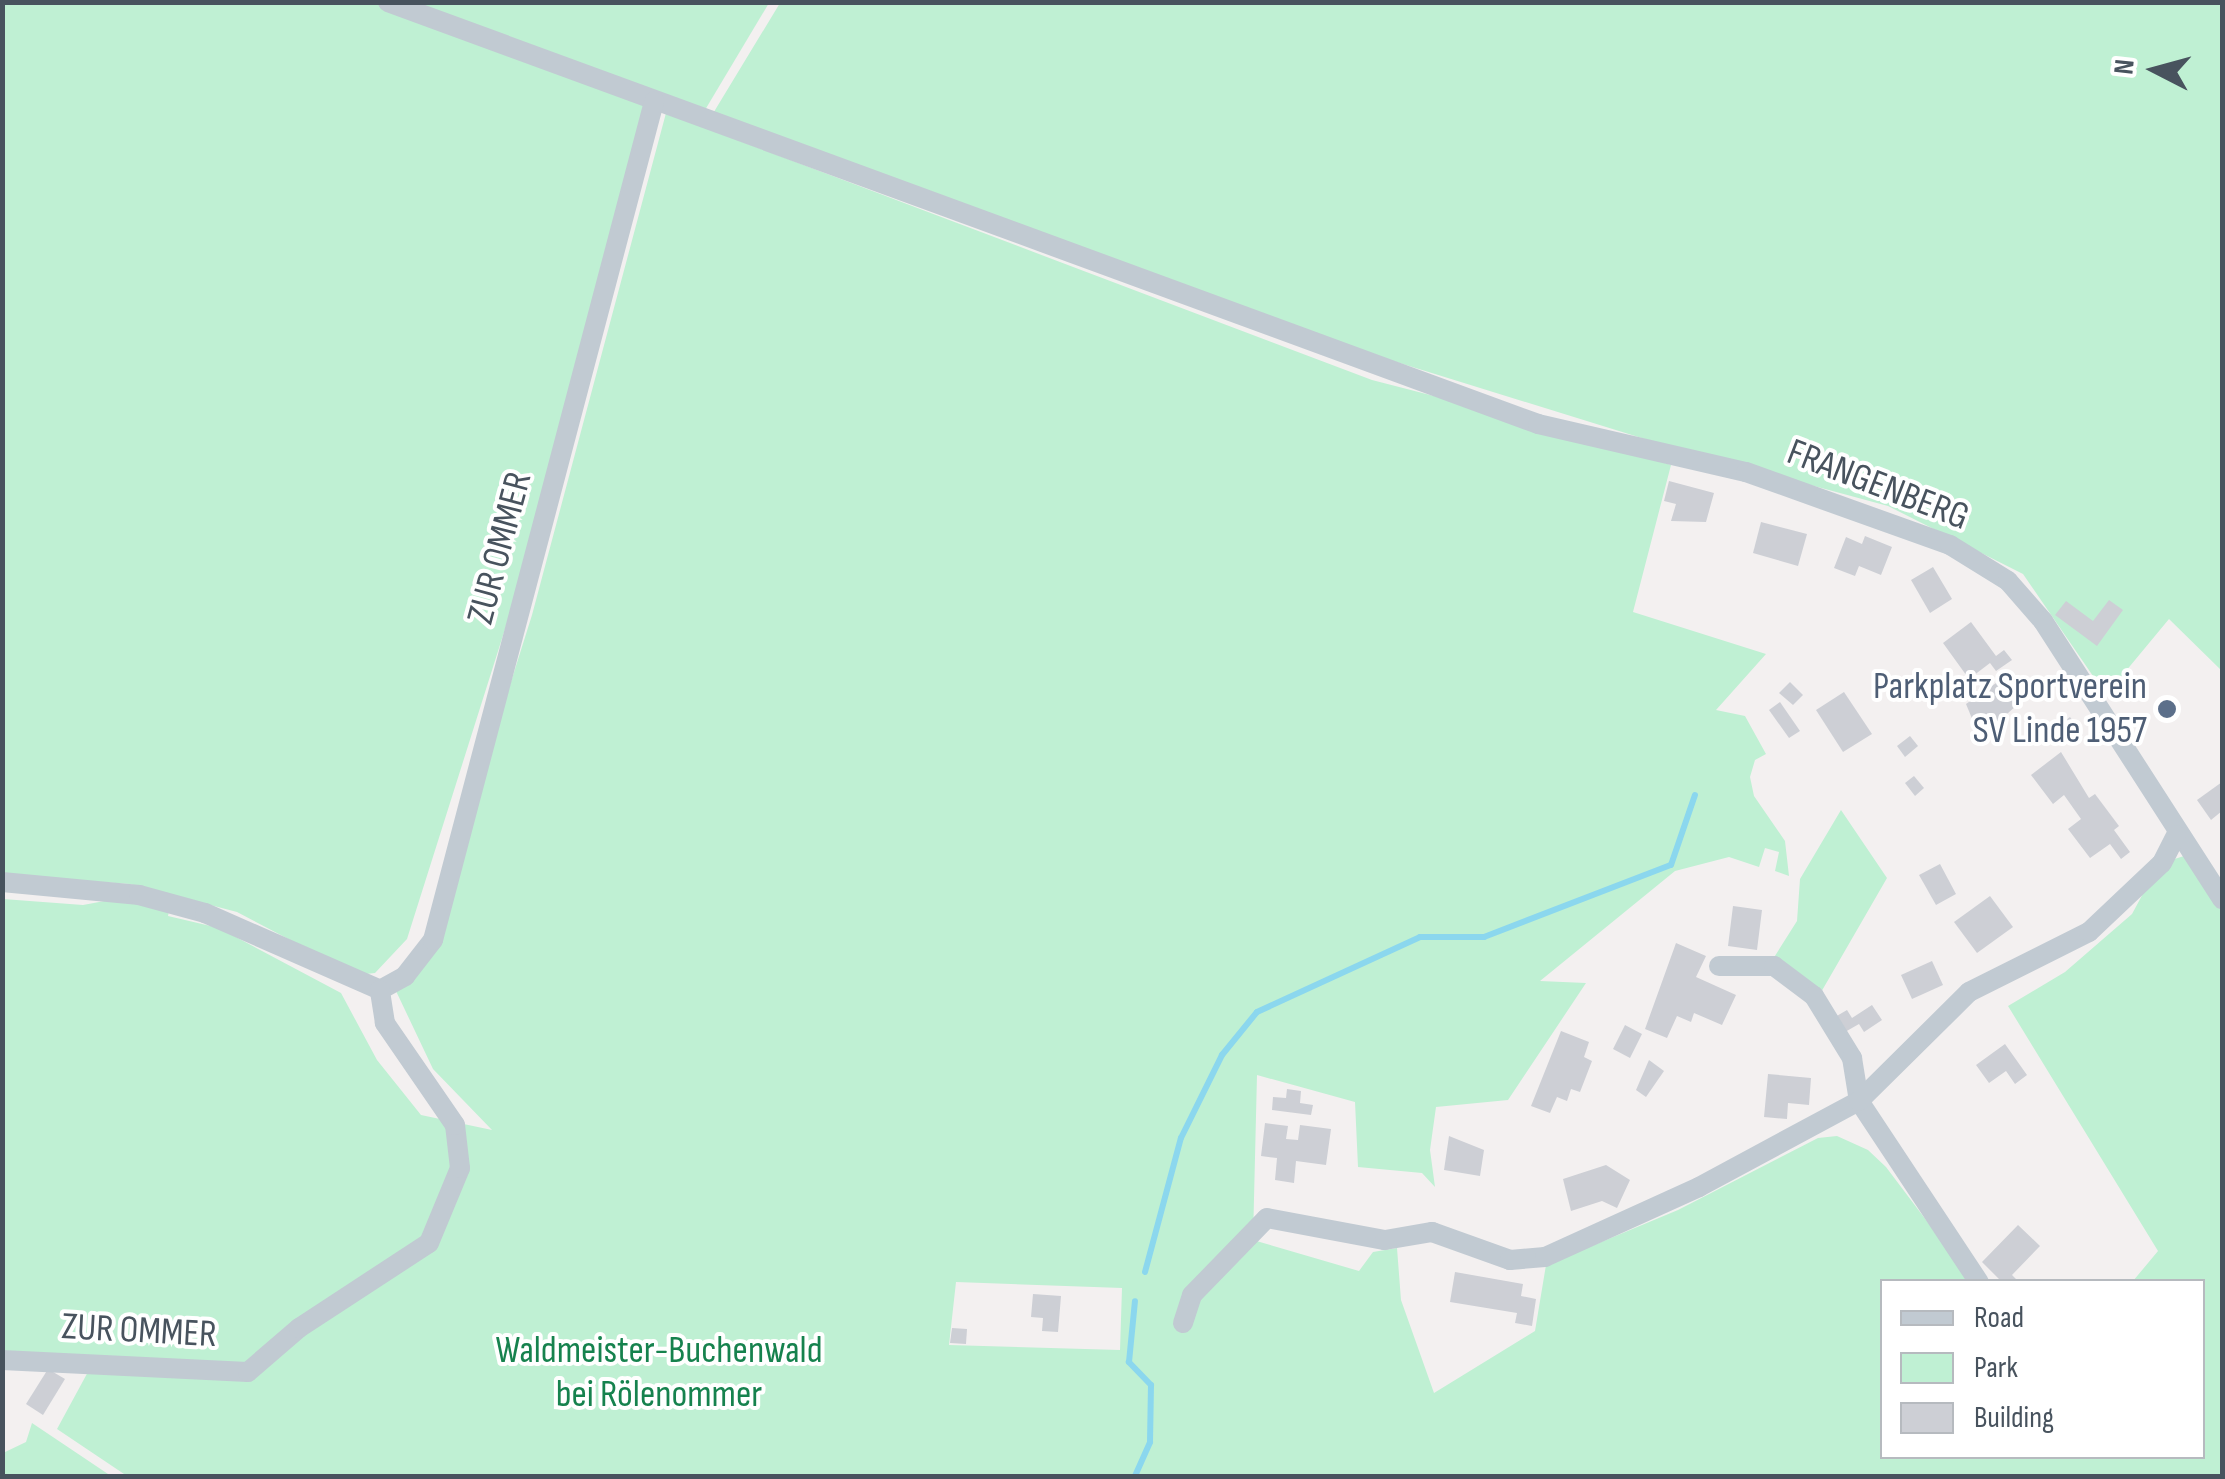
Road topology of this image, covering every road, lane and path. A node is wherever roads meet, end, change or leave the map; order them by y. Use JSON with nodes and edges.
{"nodes":[{"id":1,"x":388,"y":2,"type":"edge"},
{"id":2,"x":654,"y":102,"type":"junction"},
{"id":3,"x":2176,"y":835,"type":"junction"},
{"id":4,"x":2,"y":882,"type":"edge"},
{"id":5,"x":2222,"y":898,"type":"edge"},
{"id":6,"x":1719,"y":966,"type":"dead end"},
{"id":7,"x":380,"y":990,"type":"junction"},
{"id":8,"x":1859,"y":1100,"type":"junction"},
{"id":9,"x":1977,"y":1279,"type":"edge"},
{"id":10,"x":1183,"y":1323,"type":"dead end"},
{"id":11,"x":2,"y":1360,"type":"edge"}],
"edges":[{"from":1,"to":2,"type":"street","name":"FRANGENBERG"},
{"from":2,"to":3,"type":"street","name":"FRANGENBERG"},
{"from":2,"to":7,"type":"street","name":"ZUR OMMER"},
{"from":3,"to":5,"type":"street","name":"FRANGENBERG"},
{"from":3,"to":8,"type":"street"},
{"from":4,"to":7,"type":"street"},
{"from":6,"to":8,"type":"street"},
{"from":7,"to":11,"type":"street","name":"ZUR OMMER"},
{"from":8,"to":9,"type":"street"},
{"from":8,"to":10,"type":"street"}]}
